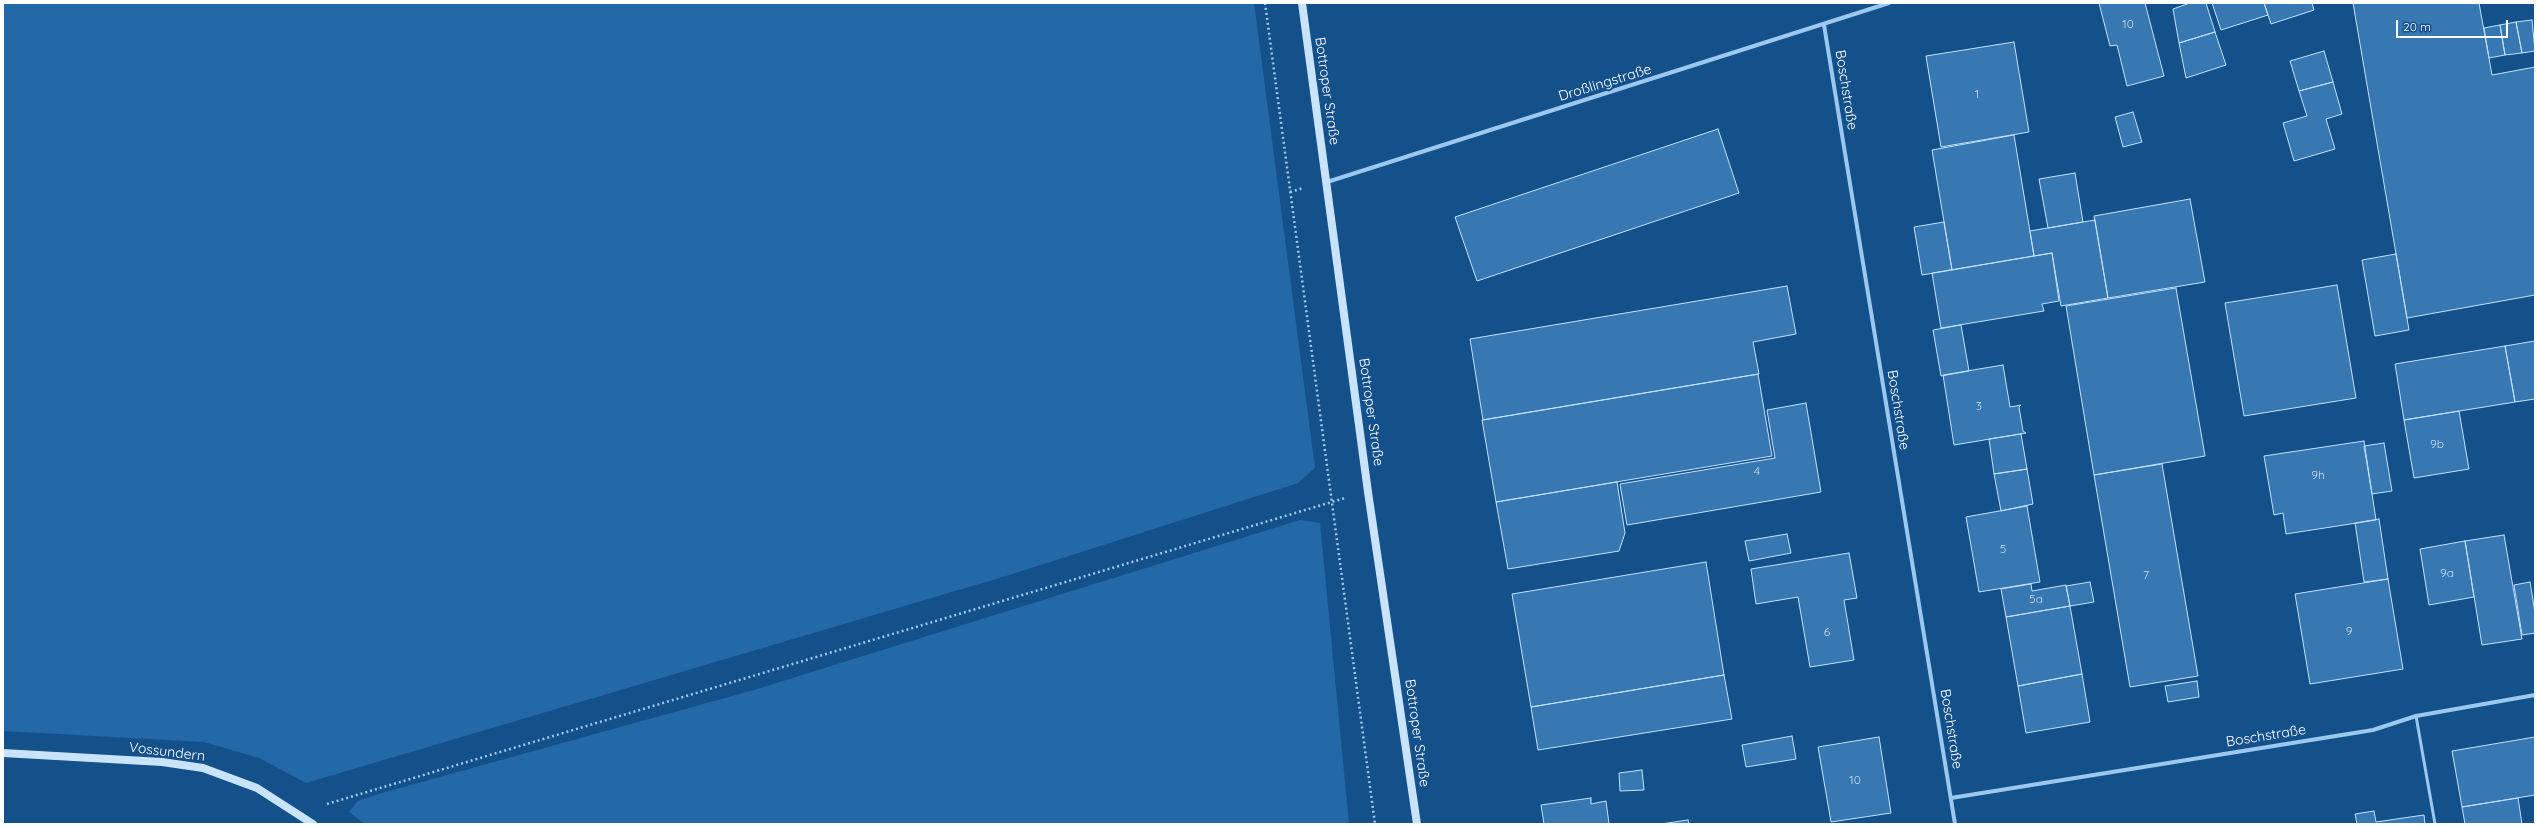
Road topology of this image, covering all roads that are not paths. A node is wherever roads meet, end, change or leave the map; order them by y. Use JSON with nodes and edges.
{"nodes":[{"id":1,"x":1302,"y":3,"type":"edge"},
{"id":2,"x":1889,"y":3,"type":"edge"},
{"id":3,"x":1824,"y":25,"type":"junction"},
{"id":4,"x":1327,"y":182,"type":"junction"},
{"id":5,"x":2535,"y":695,"type":"edge"},
{"id":6,"x":2416,"y":716,"type":"junction"},
{"id":7,"x":3,"y":753,"type":"edge"},
{"id":8,"x":1951,"y":798,"type":"junction"},
{"id":9,"x":314,"y":824,"type":"edge"},
{"id":10,"x":1417,"y":824,"type":"edge"},
{"id":11,"x":1955,"y":824,"type":"edge"},
{"id":12,"x":2435,"y":824,"type":"edge"}],
"edges":[{"from":1,"to":4,"type":"main road","name":"Bottroper Straße"},
{"from":2,"to":3,"type":"street","name":"Droßlingstraße"},
{"from":3,"to":4,"type":"street","name":"Droßlingstraße"},
{"from":3,"to":8,"type":"street","name":"Boschstraße"},
{"from":4,"to":10,"type":"main road","name":"Bottroper Straße"},
{"from":5,"to":6,"type":"street","name":"Boschstraße"},
{"from":6,"to":8,"type":"street","name":"Boschstraße"},
{"from":6,"to":12,"type":"lane"},
{"from":7,"to":9,"type":"main road","name":"Vossundern"},
{"from":8,"to":11,"type":"street","name":"Boschstraße"}]}
